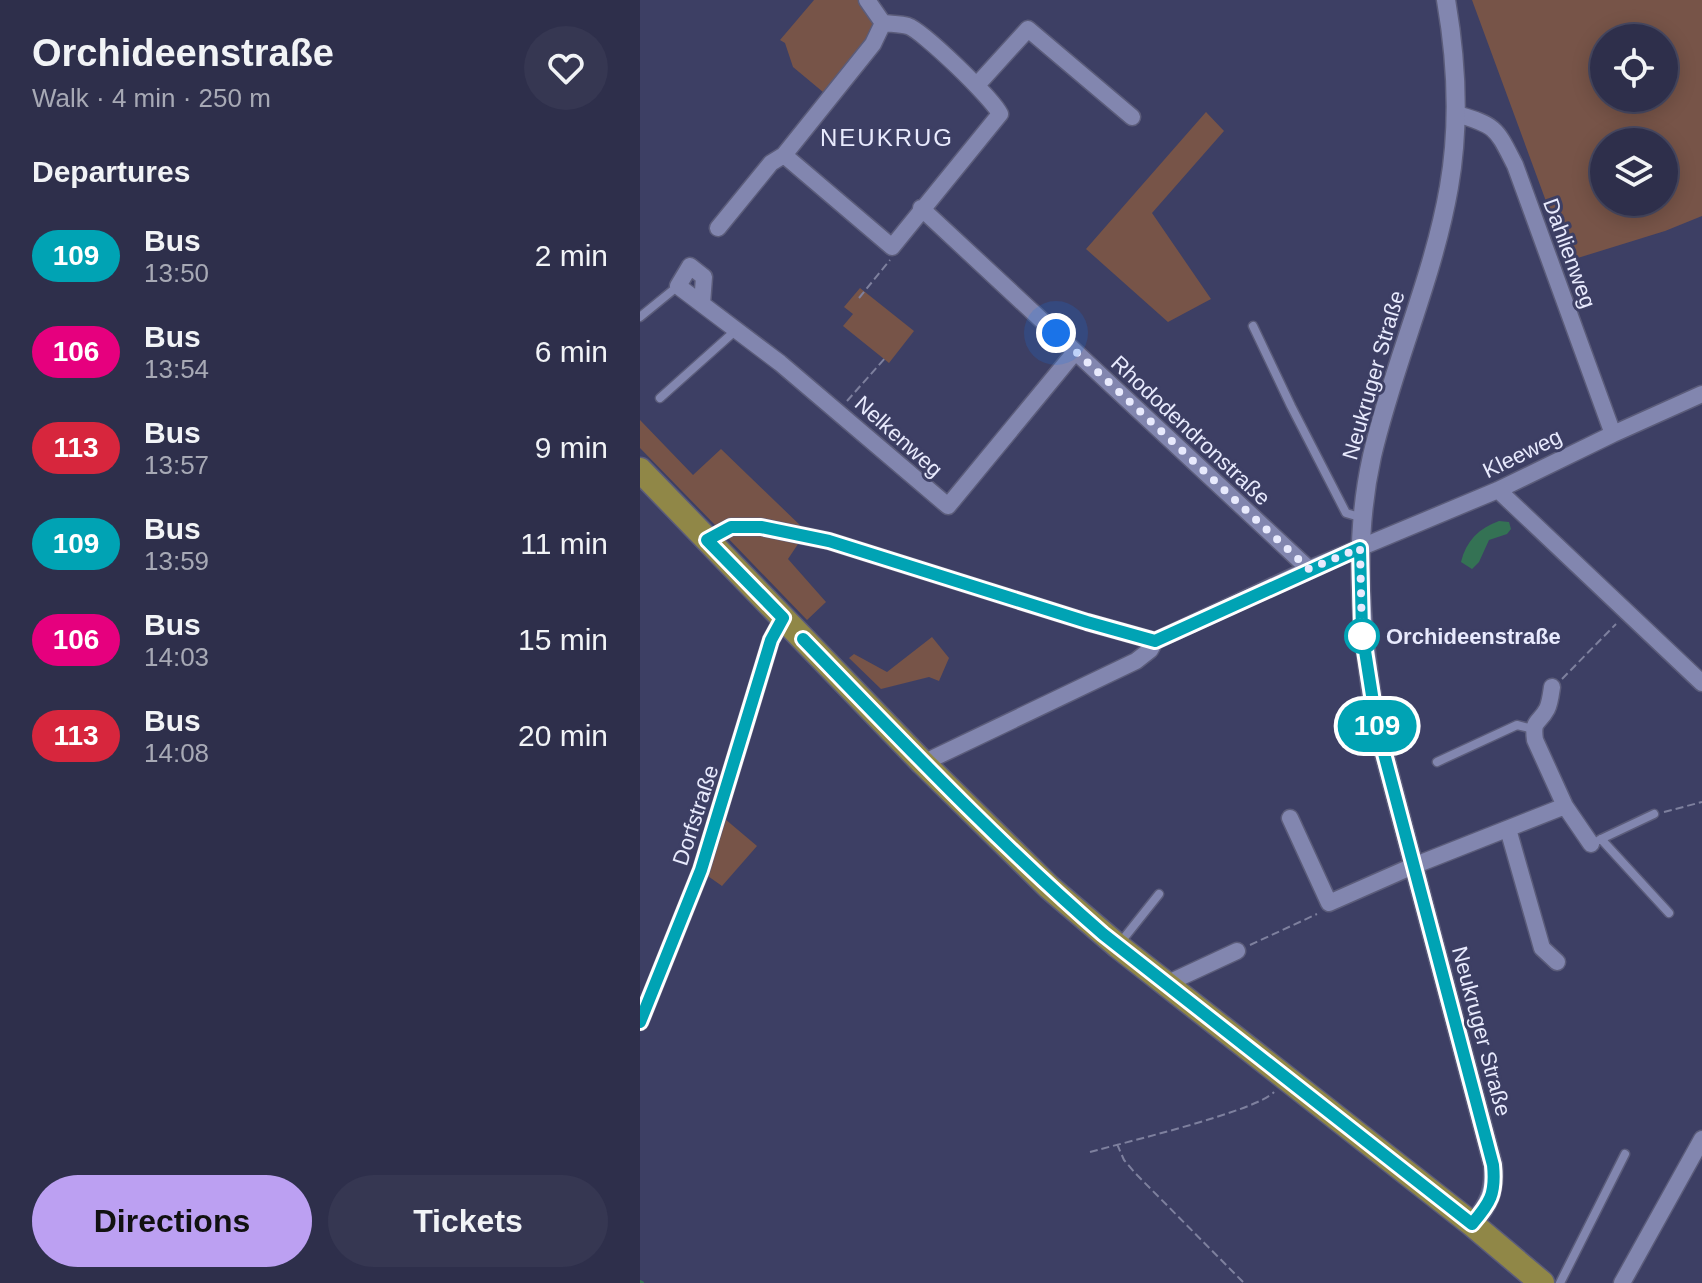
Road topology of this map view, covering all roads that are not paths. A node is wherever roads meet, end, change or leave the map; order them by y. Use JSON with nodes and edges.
{"nodes":[{"id":1,"x":867,"y":0,"type":"edge"},
{"id":2,"x":1446,"y":0,"type":"edge"},
{"id":3,"x":883,"y":23,"type":"junction"},
{"id":4,"x":977,"y":85,"type":"junction"},
{"id":5,"x":1457,"y":114,"type":"junction"},
{"id":6,"x":1132,"y":117,"type":"dead end"},
{"id":7,"x":784,"y":155,"type":"junction"},
{"id":8,"x":921,"y":208,"type":"junction"},
{"id":9,"x":718,"y":228,"type":"dead end"},
{"id":10,"x":678,"y":286,"type":"joint"},
{"id":11,"x":640,"y":317,"type":"edge"},
{"id":12,"x":1253,"y":326,"type":"dead end"},
{"id":13,"x":735,"y":331,"type":"junction"},
{"id":14,"x":1075,"y":352,"type":"junction"},
{"id":15,"x":1702,"y":394,"type":"edge"},
{"id":16,"x":660,"y":398,"type":"dead end"},
{"id":17,"x":1613,"y":434,"type":"junction"},
{"id":18,"x":640,"y":470,"type":"edge"},
{"id":19,"x":1498,"y":490,"type":"junction"},
{"id":20,"x":1364,"y":518,"type":"junction"},
{"id":21,"x":707,"y":540,"type":"junction"},
{"id":22,"x":1360,"y":548,"type":"junction"},
{"id":23,"x":1309,"y":569,"type":"junction"},
{"id":24,"x":783,"y":618,"type":"junction"},
{"id":25,"x":1155,"y":641,"type":"junction"},
{"id":26,"x":1702,"y":683,"type":"edge"},
{"id":27,"x":1552,"y":687,"type":"road end"},
{"id":28,"x":1533,"y":729,"type":"junction"},
{"id":29,"x":1437,"y":762,"type":"dead end"},
{"id":30,"x":923,"y":763,"type":"junction"},
{"id":31,"x":1565,"y":806,"type":"junction"},
{"id":32,"x":1654,"y":814,"type":"road end"},
{"id":33,"x":1290,"y":818,"type":"dead end"},
{"id":34,"x":1508,"y":829,"type":"junction"},
{"id":35,"x":1596,"y":841,"type":"junction"},
{"id":36,"x":1413,"y":866,"type":"junction"},
{"id":37,"x":1159,"y":894,"type":"dead end"},
{"id":38,"x":1669,"y":913,"type":"dead end"},
{"id":39,"x":1118,"y":946,"type":"junction"},
{"id":40,"x":1237,"y":951,"type":"road end"},
{"id":41,"x":1557,"y":962,"type":"dead end"},
{"id":42,"x":1166,"y":984,"type":"junction"},
{"id":43,"x":640,"y":1022,"type":"edge"},
{"id":44,"x":1702,"y":1140,"type":"edge"},
{"id":45,"x":1625,"y":1154,"type":"dead end"},
{"id":46,"x":1472,"y":1224,"type":"junction"},
{"id":47,"x":1542,"y":1283,"type":"edge"},
{"id":48,"x":1560,"y":1283,"type":"edge"},
{"id":49,"x":1622,"y":1283,"type":"edge"}],
"edges":[{"from":1,"to":3,"type":"street"},
{"from":2,"to":5,"type":"street","name":"Neukruger Straße"},
{"from":3,"to":4,"type":"street"},
{"from":3,"to":7,"type":"street"},
{"from":4,"to":6,"type":"street"},
{"from":4,"to":8,"type":"street"},
{"from":5,"to":17,"type":"street","name":"Dahlienweg"},
{"from":5,"to":20,"type":"street","name":"Neukruger Straße"},
{"from":7,"to":8,"type":"street"},
{"from":7,"to":9,"type":"street"},
{"from":8,"to":14,"type":"street","name":"Rhododendronstraße"},
{"from":10,"to":11,"type":"lane"},
{"from":10,"to":13,"type":"street","name":"Nelkenweg"},
{"from":12,"to":20,"type":"lane"},
{"from":13,"to":14,"type":"street","name":"Nelkenweg"},
{"from":13,"to":16,"type":"lane"},
{"from":14,"to":23,"type":"street","name":"Rhododendronstraße"},
{"from":15,"to":17,"type":"street","name":"Kleeweg"},
{"from":17,"to":19,"type":"street","name":"Kleeweg"},
{"from":18,"to":21,"type":"main road"},
{"from":19,"to":22,"type":"street","name":"Kleeweg"},
{"from":19,"to":26,"type":"street"},
{"from":20,"to":22,"type":"street","name":"Neukruger Straße"},
{"from":21,"to":24,"type":"main road"},
{"from":21,"to":25,"type":"street"},
{"from":22,"to":23,"type":"street"},
{"from":22,"to":36,"type":"street","name":"Neukruger Straße"},
{"from":23,"to":25,"type":"street"},
{"from":24,"to":30,"type":"main road"},
{"from":24,"to":43,"type":"street","name":"Dorfstraße"},
{"from":25,"to":30,"type":"street"},
{"from":27,"to":28,"type":"street"},
{"from":28,"to":29,"type":"lane"},
{"from":28,"to":31,"type":"street"},
{"from":30,"to":39,"type":"main road"},
{"from":31,"to":34,"type":"street"},
{"from":31,"to":35,"type":"street"},
{"from":32,"to":35,"type":"lane"},
{"from":33,"to":36,"type":"street"},
{"from":34,"to":36,"type":"street"},
{"from":34,"to":41,"type":"street"},
{"from":35,"to":38,"type":"lane"},
{"from":36,"to":46,"type":"street","name":"Neukruger Straße"},
{"from":37,"to":39,"type":"lane"},
{"from":39,"to":42,"type":"main road"},
{"from":40,"to":42,"type":"street"},
{"from":42,"to":46,"type":"main road"},
{"from":44,"to":49,"type":"street"},
{"from":45,"to":48,"type":"lane"},
{"from":46,"to":47,"type":"main road"}]}
